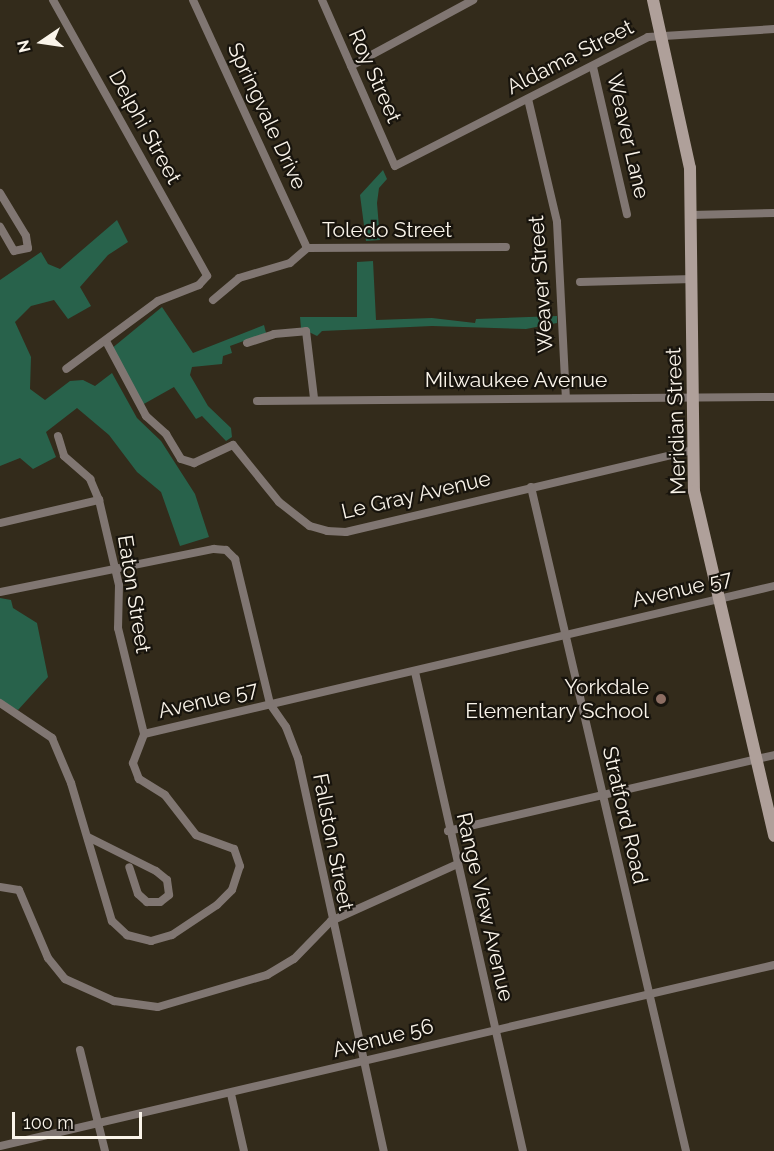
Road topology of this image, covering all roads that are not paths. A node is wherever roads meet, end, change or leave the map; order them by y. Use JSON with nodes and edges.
{"nodes":[{"id":1,"x":53,"y":0,"type":"edge"},
{"id":2,"x":193,"y":0,"type":"edge"},
{"id":3,"x":322,"y":0,"type":"edge"},
{"id":4,"x":473,"y":0,"type":"edge"},
{"id":5,"x":653,"y":0,"type":"edge"},
{"id":6,"x":774,"y":29,"type":"edge"},
{"id":7,"x":661,"y":34,"type":"junction"},
{"id":8,"x":351,"y":66,"type":"junction"},
{"id":9,"x":593,"y":67,"type":"junction"},
{"id":10,"x":528,"y":99,"type":"junction"},
{"id":11,"x":395,"y":166,"type":"joint"},
{"id":12,"x":0,"y":193,"type":"edge"},
{"id":13,"x":774,"y":213,"type":"edge"},
{"id":14,"x":627,"y":214,"type":"dead end"},
{"id":15,"x":691,"y":215,"type":"junction"},
{"id":16,"x":0,"y":227,"type":"edge"},
{"id":17,"x":506,"y":247,"type":"dead end"},
{"id":18,"x":307,"y":248,"type":"junction"},
{"id":19,"x":693,"y":279,"type":"junction"},
{"id":20,"x":580,"y":282,"type":"dead end"},
{"id":21,"x":213,"y":300,"type":"dead end"},
{"id":22,"x":107,"y":343,"type":"junction"},
{"id":23,"x":247,"y":343,"type":"dead end"},
{"id":24,"x":66,"y":369,"type":"dead end"},
{"id":25,"x":774,"y":397,"type":"edge"},
{"id":26,"x":314,"y":398,"type":"junction"},
{"id":27,"x":566,"y":398,"type":"junction"},
{"id":28,"x":693,"y":399,"type":"junction"},
{"id":29,"x":257,"y":400,"type":"dead end"},
{"id":30,"x":58,"y":436,"type":"dead end"},
{"id":31,"x":693,"y":450,"type":"junction"},
{"id":32,"x":531,"y":487,"type":"junction"},
{"id":33,"x":99,"y":501,"type":"junction"},
{"id":34,"x":0,"y":522,"type":"edge"},
{"id":35,"x":115,"y":571,"type":"junction"},
{"id":36,"x":774,"y":586,"type":"edge"},
{"id":37,"x":2,"y":593,"type":"edge"},
{"id":38,"x":720,"y":599,"type":"junction"},
{"id":39,"x":565,"y":635,"type":"junction"},
{"id":40,"x":415,"y":672,"type":"junction"},
{"id":41,"x":0,"y":703,"type":"edge"},
{"id":42,"x":270,"y":704,"type":"junction"},
{"id":43,"x":144,"y":734,"type":"junction"},
{"id":44,"x":774,"y":755,"type":"edge"},
{"id":45,"x":756,"y":759,"type":"junction"},
{"id":46,"x":601,"y":796,"type":"junction"},
{"id":47,"x":448,"y":831,"type":"junction"},
{"id":48,"x":774,"y":836,"type":"edge"},
{"id":49,"x":88,"y":837,"type":"junction"},
{"id":50,"x":455,"y":865,"type":"junction"},
{"id":51,"x":129,"y":867,"type":"dead end"},
{"id":52,"x":0,"y":887,"type":"edge"},
{"id":53,"x":331,"y":921,"type":"junction"},
{"id":54,"x":774,"y":965,"type":"edge"},
{"id":55,"x":648,"y":994,"type":"junction"},
{"id":56,"x":495,"y":1029,"type":"junction"},
{"id":57,"x":80,"y":1050,"type":"dead end"},
{"id":58,"x":363,"y":1061,"type":"junction"},
{"id":59,"x":231,"y":1094,"type":"junction"},
{"id":60,"x":98,"y":1122,"type":"junction"},
{"id":61,"x":0,"y":1146,"type":"edge"},
{"id":62,"x":105,"y":1151,"type":"edge"},
{"id":63,"x":244,"y":1151,"type":"edge"},
{"id":64,"x":384,"y":1151,"type":"edge"},
{"id":65,"x":523,"y":1151,"type":"edge"},
{"id":66,"x":686,"y":1151,"type":"edge"}],
"edges":[{"from":1,"to":22,"type":"street","name":"Delphi Street"},
{"from":2,"to":18,"type":"street","name":"Springvale Drive"},
{"from":3,"to":8,"type":"street","name":"Roy Street"},
{"from":4,"to":8,"type":"street"},
{"from":5,"to":7,"type":"street","name":"Meridian Street"},
{"from":6,"to":7,"type":"street","name":"Aldama Street"},
{"from":7,"to":9,"type":"street","name":"Aldama Street"},
{"from":7,"to":15,"type":"street","name":"Meridian Street"},
{"from":8,"to":11,"type":"street","name":"Roy Street"},
{"from":9,"to":10,"type":"street","name":"Aldama Street"},
{"from":9,"to":14,"type":"street","name":"Weaver Lane"},
{"from":10,"to":11,"type":"street","name":"Aldama Street"},
{"from":10,"to":27,"type":"street","name":"Weaver Street"},
{"from":12,"to":16,"type":"street"},
{"from":13,"to":15,"type":"street"},
{"from":15,"to":19,"type":"street","name":"Meridian Street"},
{"from":17,"to":18,"type":"street","name":"Toledo Street"},
{"from":18,"to":21,"type":"street","name":"Toledo Street"},
{"from":19,"to":20,"type":"street"},
{"from":19,"to":28,"type":"street","name":"Meridian Street"},
{"from":22,"to":24,"type":"street"},
{"from":22,"to":32,"type":"street","name":"Le Gray Avenue"},
{"from":23,"to":26,"type":"street"},
{"from":25,"to":28,"type":"street","name":"Milwaukee Avenue"},
{"from":26,"to":27,"type":"street","name":"Milwaukee Avenue"},
{"from":26,"to":29,"type":"street","name":"Milwaukee Avenue"},
{"from":27,"to":28,"type":"street","name":"Milwaukee Avenue"},
{"from":28,"to":31,"type":"street","name":"Meridian Street"},
{"from":30,"to":33,"type":"street","name":"Eaton Street"},
{"from":31,"to":32,"type":"street","name":"Le Gray Avenue"},
{"from":31,"to":38,"type":"street","name":"Meridian Street"},
{"from":32,"to":39,"type":"street","name":"Stratford Road"},
{"from":33,"to":34,"type":"street"},
{"from":33,"to":35,"type":"street","name":"Eaton Street"},
{"from":35,"to":37,"type":"street"},
{"from":35,"to":42,"type":"street","name":"Fallston Street"},
{"from":35,"to":43,"type":"street","name":"Eaton Street"},
{"from":36,"to":38,"type":"street","name":"Avenue 57"},
{"from":38,"to":39,"type":"street","name":"Avenue 57"},
{"from":38,"to":45,"type":"street","name":"Meridian Street"},
{"from":39,"to":40,"type":"street","name":"Avenue 57"},
{"from":39,"to":46,"type":"street","name":"Stratford Road"},
{"from":40,"to":42,"type":"street","name":"Avenue 57"},
{"from":40,"to":47,"type":"street","name":"Range View Avenue"},
{"from":41,"to":49,"type":"street","name":"Avenue 57"},
{"from":42,"to":43,"type":"street","name":"Avenue 57"},
{"from":42,"to":53,"type":"street","name":"Fallston Street"},
{"from":43,"to":49,"type":"street","name":"Avenue 57"},
{"from":44,"to":45,"type":"street"},
{"from":45,"to":46,"type":"street"},
{"from":45,"to":48,"type":"street","name":"Meridian Street"},
{"from":46,"to":47,"type":"street"},
{"from":46,"to":55,"type":"street","name":"Stratford Road"},
{"from":47,"to":50,"type":"street","name":"Range View Avenue"},
{"from":49,"to":51,"type":"street"},
{"from":50,"to":53,"type":"street"},
{"from":50,"to":56,"type":"street","name":"Range View Avenue"},
{"from":52,"to":53,"type":"street"},
{"from":53,"to":58,"type":"street","name":"Fallston Street"},
{"from":54,"to":55,"type":"street","name":"Avenue 56"},
{"from":55,"to":56,"type":"street","name":"Avenue 56"},
{"from":55,"to":66,"type":"street","name":"Stratford Road"},
{"from":56,"to":58,"type":"street","name":"Avenue 56"},
{"from":56,"to":65,"type":"street","name":"Range View Avenue"},
{"from":57,"to":60,"type":"street"},
{"from":58,"to":59,"type":"street","name":"Avenue 56"},
{"from":58,"to":64,"type":"street","name":"Fallston Street"},
{"from":59,"to":60,"type":"street","name":"Avenue 56"},
{"from":59,"to":63,"type":"street"},
{"from":60,"to":61,"type":"street","name":"Avenue 56"},
{"from":60,"to":62,"type":"street"}]}
